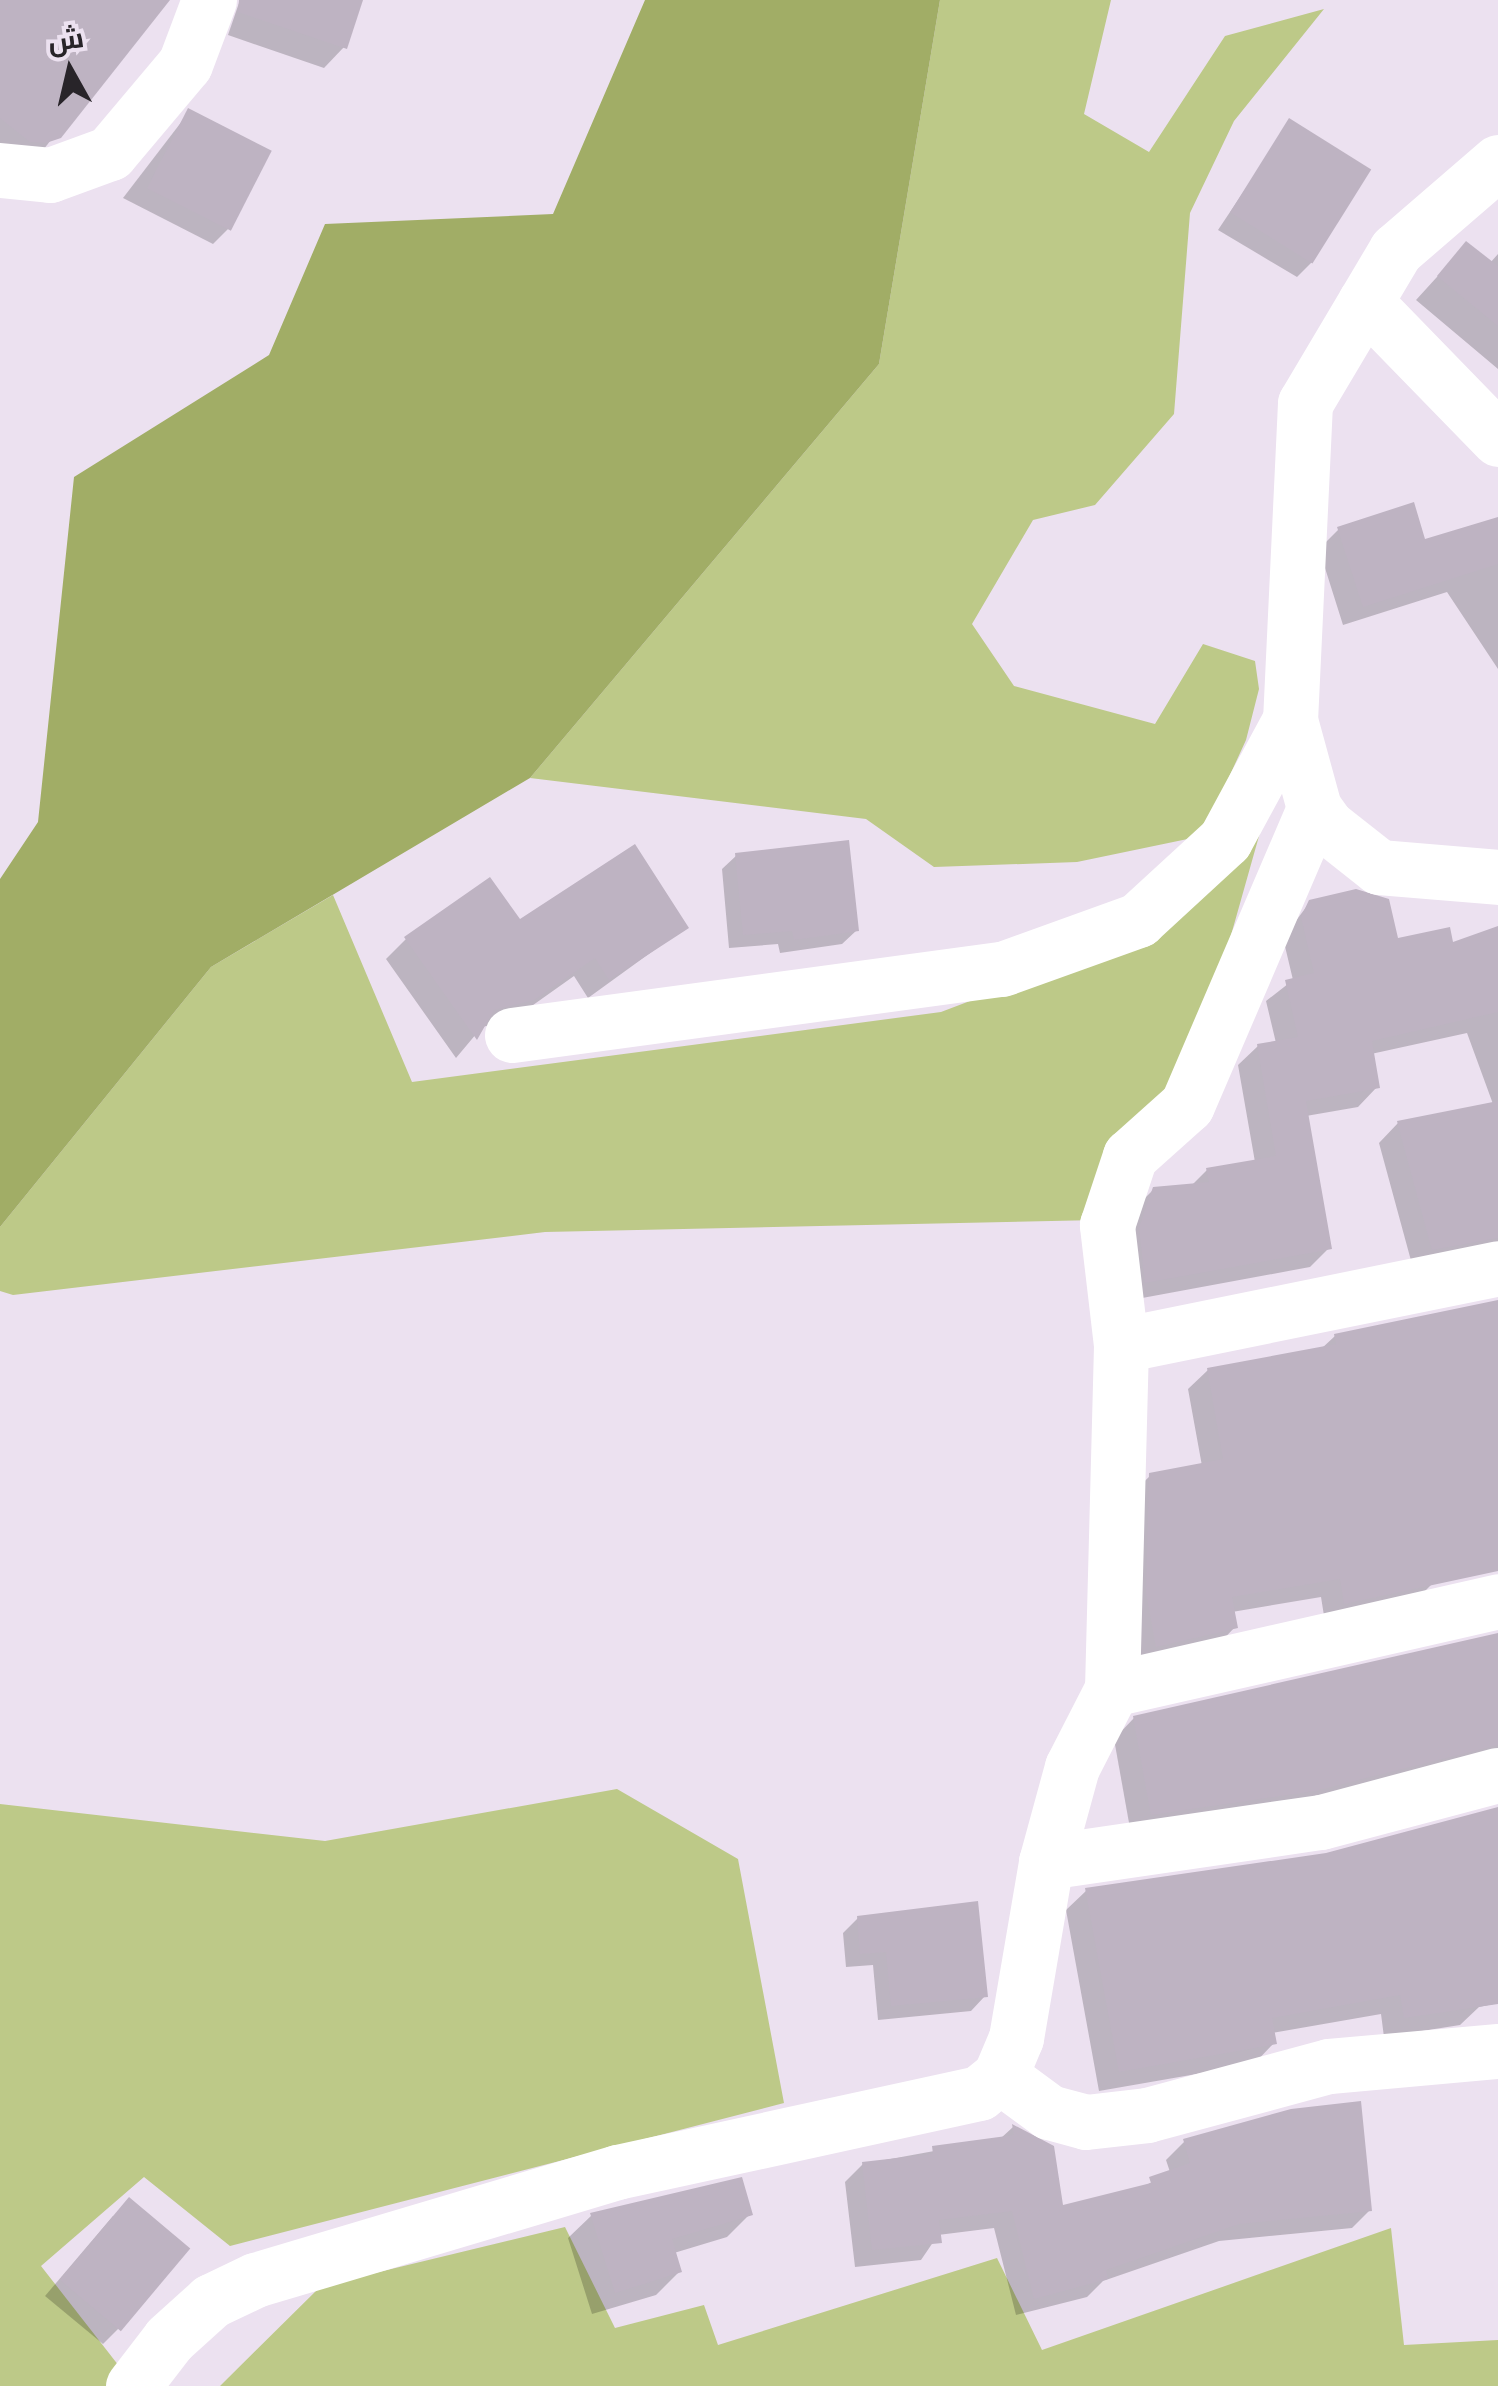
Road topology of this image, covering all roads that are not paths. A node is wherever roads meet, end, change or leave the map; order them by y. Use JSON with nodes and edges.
{"nodes":[{"id":1,"x":209,"y":0,"type":"edge"},
{"id":2,"x":1498,"y":162,"type":"edge"},
{"id":3,"x":0,"y":170,"type":"edge"},
{"id":4,"x":1366,"y":302,"type":"junction"},
{"id":5,"x":1498,"y":439,"type":"edge"},
{"id":6,"x":1290,"y":720,"type":"junction"},
{"id":7,"x":1314,"y":808,"type":"junction"},
{"id":8,"x":1498,"y":876,"type":"edge"},
{"id":9,"x":512,"y":1034,"type":"dead end"},
{"id":10,"x":1498,"y":1268,"type":"edge"},
{"id":11,"x":1121,"y":1345,"type":"junction"},
{"id":12,"x":1498,"y":1601,"type":"edge"},
{"id":13,"x":1112,"y":1690,"type":"junction"},
{"id":14,"x":1498,"y":1775,"type":"edge"},
{"id":15,"x":1046,"y":1862,"type":"junction"},
{"id":16,"x":1498,"y":2051,"type":"edge"},
{"id":17,"x":1000,"y":2076,"type":"junction"},
{"id":18,"x":134,"y":2386,"type":"edge"}],
"edges":[{"from":1,"to":3,"type":"street"},
{"from":2,"to":4,"type":"street"},
{"from":4,"to":5,"type":"street"},
{"from":4,"to":6,"type":"street"},
{"from":6,"to":7,"type":"street"},
{"from":6,"to":9,"type":"street"},
{"from":7,"to":8,"type":"street"},
{"from":7,"to":11,"type":"street"},
{"from":10,"to":11,"type":"street"},
{"from":11,"to":13,"type":"street"},
{"from":12,"to":13,"type":"street"},
{"from":13,"to":15,"type":"street"},
{"from":14,"to":15,"type":"street"},
{"from":15,"to":17,"type":"street"},
{"from":16,"to":17,"type":"street"},
{"from":17,"to":18,"type":"street"}]}
